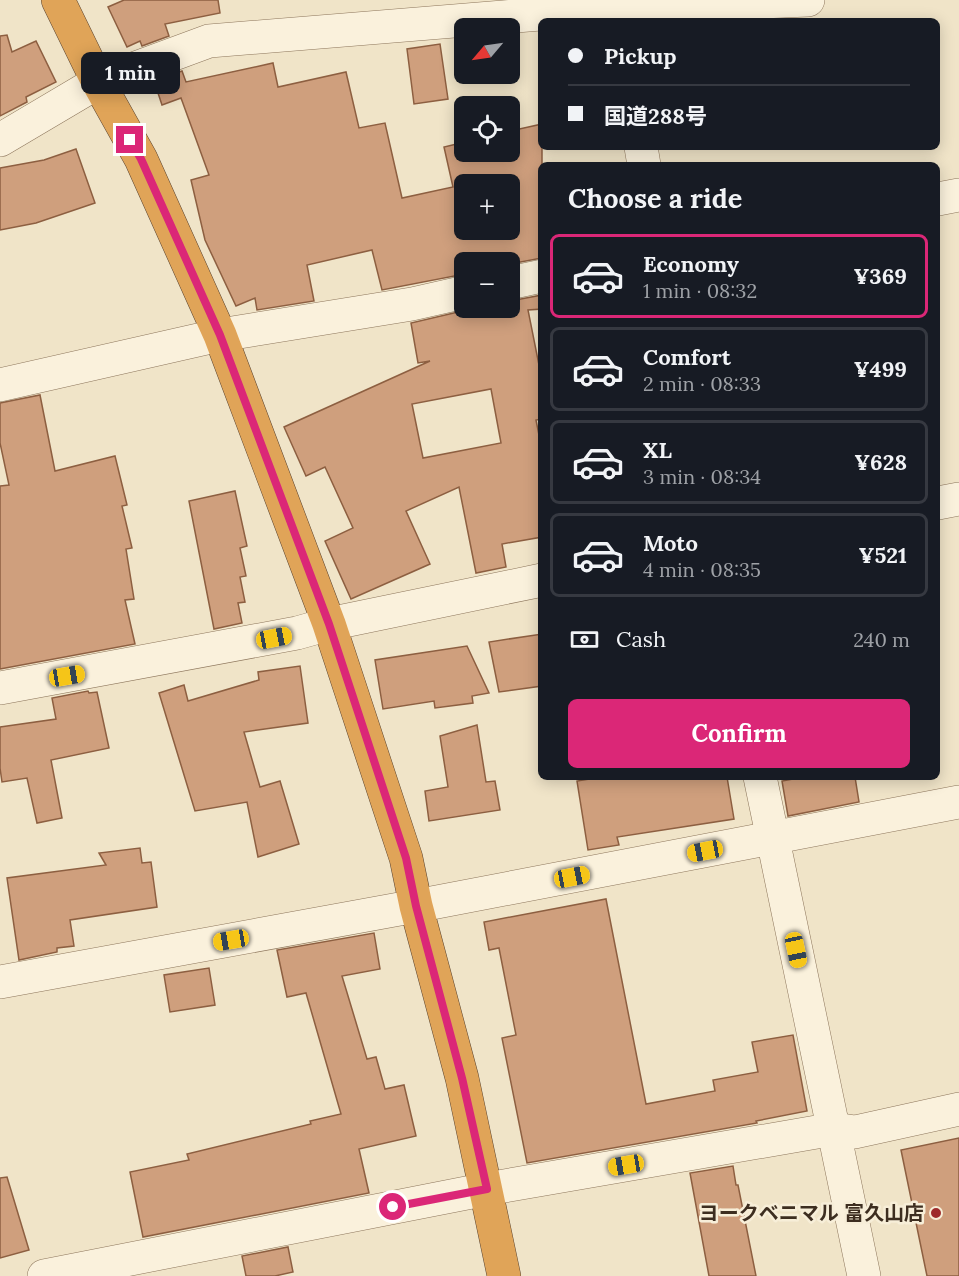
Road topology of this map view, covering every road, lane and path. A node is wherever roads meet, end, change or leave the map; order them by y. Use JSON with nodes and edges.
{"nodes":[{"id":1,"x":58,"y":0,"type":"edge"},
{"id":2,"x":808,"y":0,"type":"edge"},
{"id":3,"x":613,"y":10,"type":"edge"},
{"id":4,"x":98,"y":82,"type":"junction"},
{"id":5,"x":0,"y":141,"type":"edge"},
{"id":6,"x":959,"y":195,"type":"edge"},
{"id":7,"x":940,"y":199,"type":"edge"},
{"id":8,"x":538,"y":277,"type":"edge"},
{"id":9,"x":520,"y":281,"type":"edge"},
{"id":10,"x":454,"y":294,"type":"edge"},
{"id":11,"x":220,"y":335,"type":"junction"},
{"id":12,"x":0,"y":385,"type":"edge"},
{"id":13,"x":959,"y":499,"type":"edge"},
{"id":14,"x":940,"y":503,"type":"edge"},
{"id":15,"x":538,"y":581,"type":"edge"},
{"id":16,"x":329,"y":624,"type":"junction"},
{"id":17,"x":0,"y":688,"type":"edge"},
{"id":18,"x":761,"y":780,"type":"edge"},
{"id":19,"x":959,"y":802,"type":"edge"},
{"id":20,"x":772,"y":838,"type":"junction"},
{"id":21,"x":416,"y":906,"type":"junction"},
{"id":22,"x":0,"y":982,"type":"edge"},
{"id":23,"x":959,"y":1108,"type":"edge"},
{"id":24,"x":834,"y":1129,"type":"junction"},
{"id":25,"x":487,"y":1189,"type":"junction"},
{"id":26,"x":44,"y":1276,"type":"edge"},
{"id":27,"x":504,"y":1276,"type":"edge"},
{"id":28,"x":864,"y":1276,"type":"edge"}],
"edges":[{"from":1,"to":4,"type":"highway"},
{"from":2,"to":3,"type":"street"},
{"from":3,"to":4,"type":"street"},
{"from":4,"to":5,"type":"street"},
{"from":4,"to":11,"type":"highway"},
{"from":6,"to":7,"type":"street"},
{"from":8,"to":9,"type":"street"},
{"from":10,"to":11,"type":"street"},
{"from":11,"to":12,"type":"street"},
{"from":11,"to":16,"type":"highway"},
{"from":13,"to":14,"type":"street"},
{"from":15,"to":16,"type":"street"},
{"from":16,"to":17,"type":"street"},
{"from":16,"to":21,"type":"highway"},
{"from":18,"to":20,"type":"street"},
{"from":19,"to":20,"type":"street"},
{"from":20,"to":21,"type":"street"},
{"from":20,"to":24,"type":"street"},
{"from":21,"to":22,"type":"street"},
{"from":21,"to":25,"type":"highway"},
{"from":23,"to":24,"type":"street"},
{"from":24,"to":25,"type":"street"},
{"from":24,"to":28,"type":"street"},
{"from":25,"to":26,"type":"street"},
{"from":25,"to":27,"type":"highway"}]}
